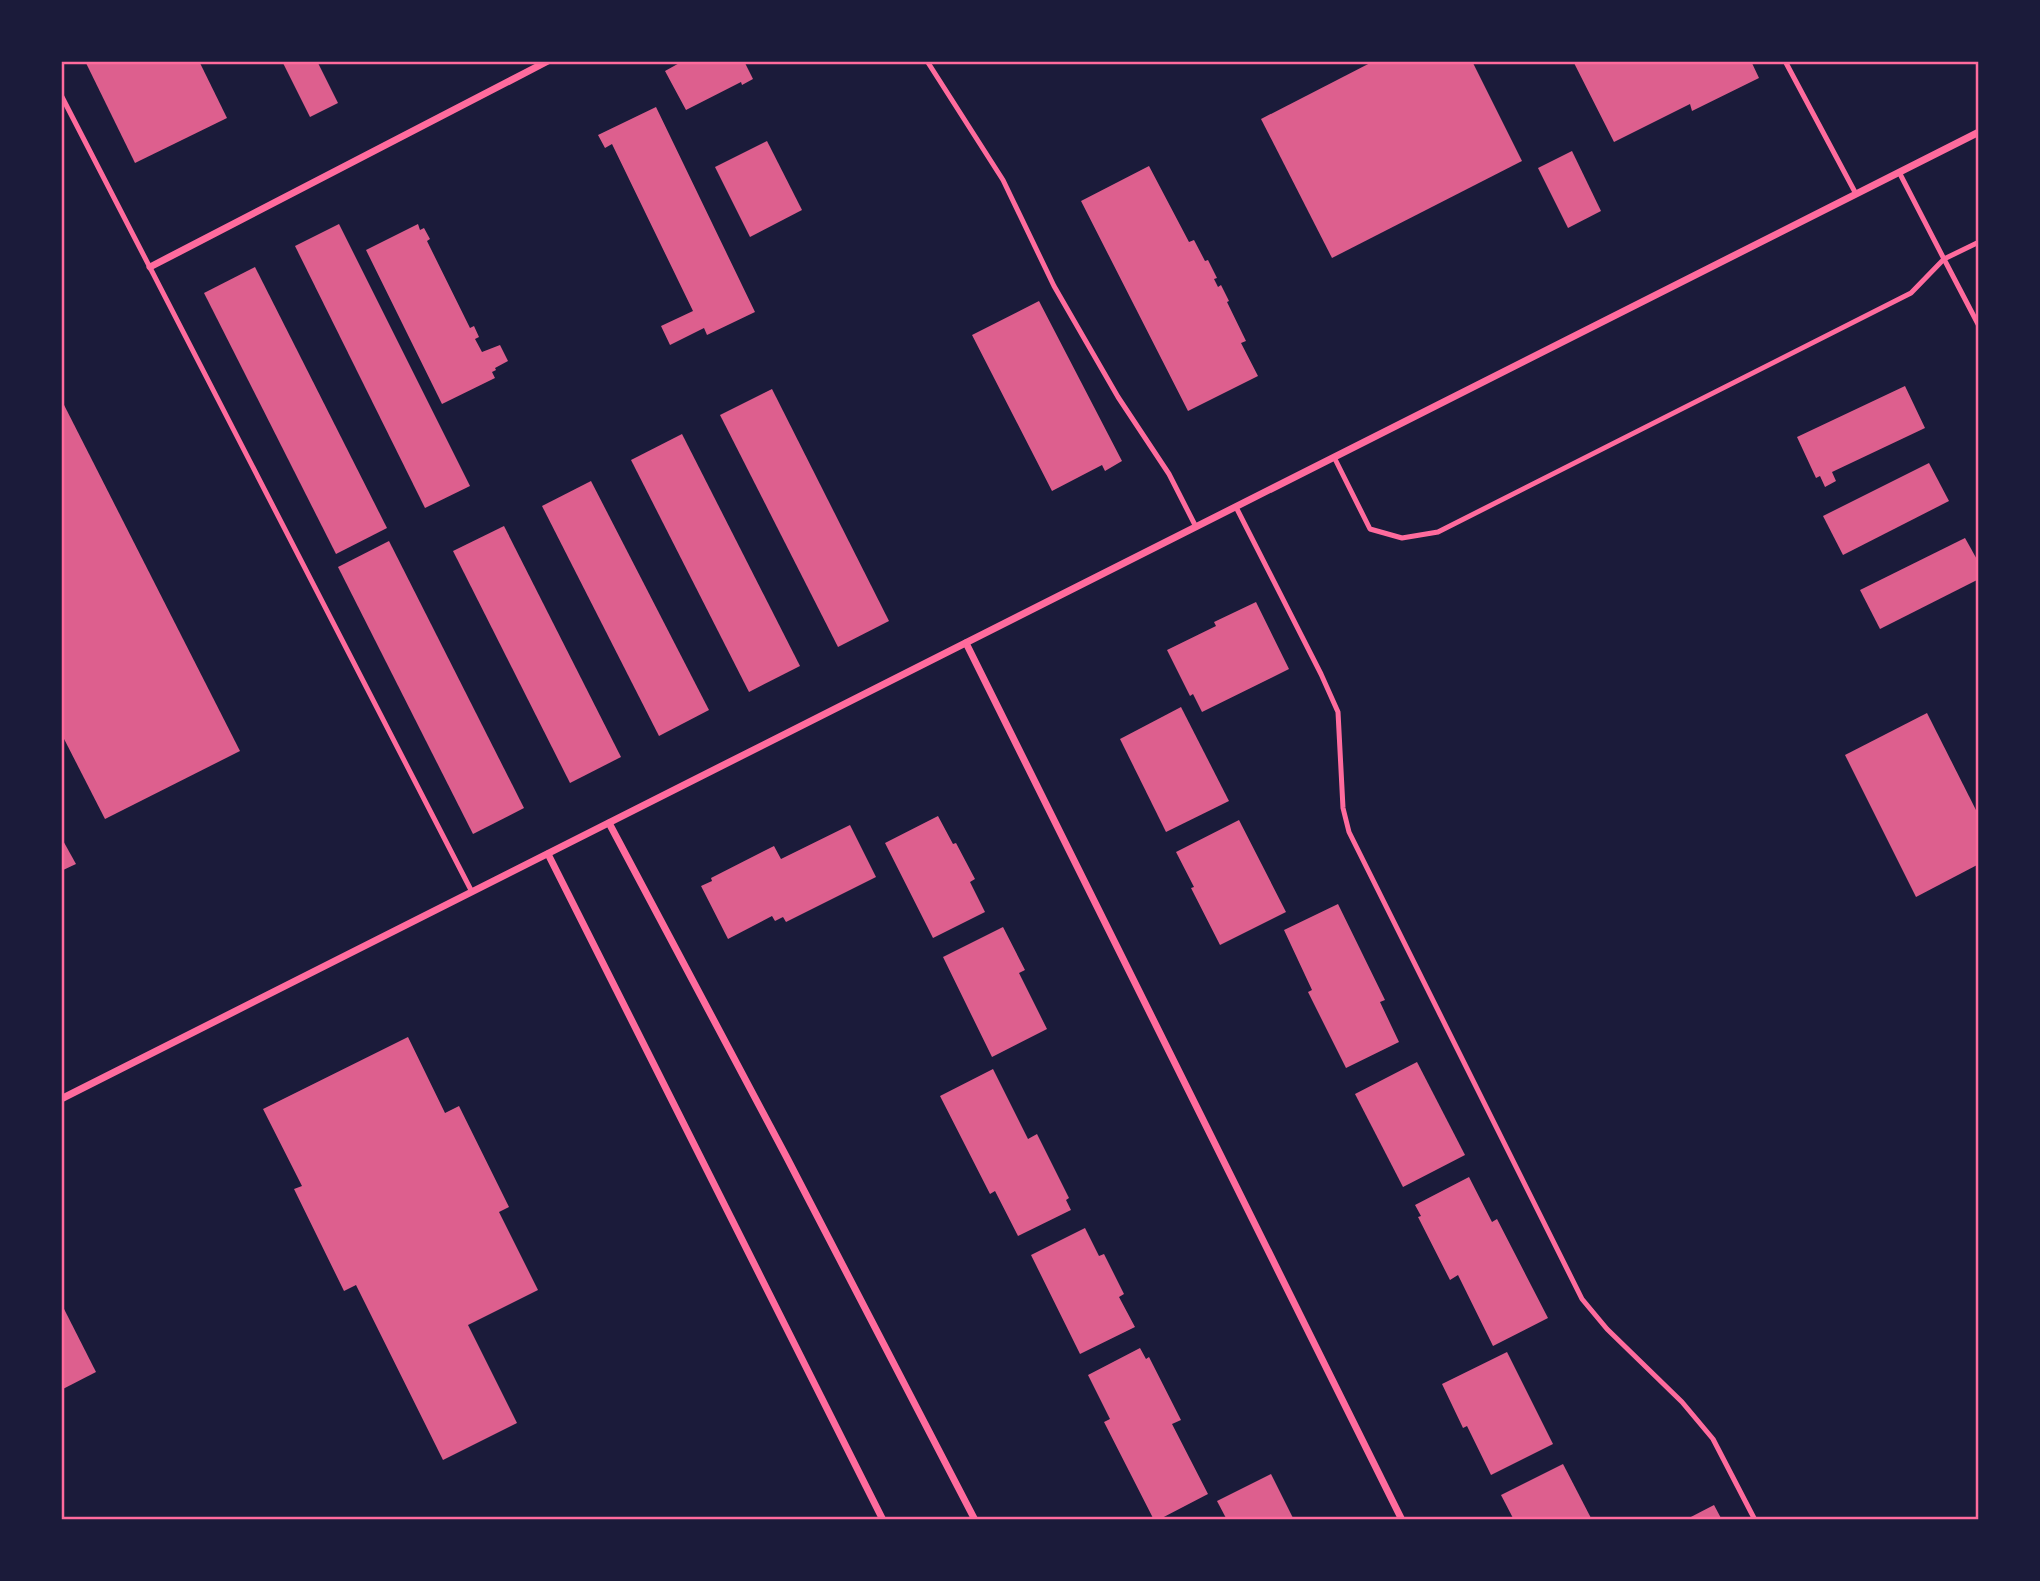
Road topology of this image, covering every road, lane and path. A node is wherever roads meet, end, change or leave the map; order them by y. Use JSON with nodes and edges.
{"nodes":[{"id":1,"x":548,"y":61,"type":"edge"},
{"id":2,"x":927,"y":61,"type":"edge"},
{"id":3,"x":1785,"y":61,"type":"edge"},
{"id":4,"x":61,"y":95,"type":"edge"},
{"id":5,"x":1979,"y":132,"type":"edge"},
{"id":6,"x":1899,"y":172,"type":"junction"},
{"id":7,"x":1856,"y":194,"type":"junction"},
{"id":8,"x":1979,"y":242,"type":"edge"},
{"id":9,"x":1944,"y":259,"type":"junction"},
{"id":10,"x":150,"y":267,"type":"junction"},
{"id":11,"x":1979,"y":326,"type":"edge"},
{"id":12,"x":1334,"y":457,"type":"junction"},
{"id":13,"x":1236,"y":507,"type":"junction"},
{"id":14,"x":1196,"y":527,"type":"junction"},
{"id":15,"x":966,"y":643,"type":"junction"},
{"id":16,"x":609,"y":823,"type":"junction"},
{"id":17,"x":548,"y":853,"type":"junction"},
{"id":18,"x":472,"y":892,"type":"junction"},
{"id":19,"x":61,"y":1100,"type":"edge"},
{"id":20,"x":883,"y":1520,"type":"edge"},
{"id":21,"x":975,"y":1520,"type":"edge"},
{"id":22,"x":1402,"y":1520,"type":"edge"},
{"id":23,"x":1755,"y":1520,"type":"edge"}],
"edges":[{"from":1,"to":10,"type":"street"},
{"from":2,"to":14,"type":"lane"},
{"from":3,"to":7,"type":"lane"},
{"from":4,"to":10,"type":"lane"},
{"from":5,"to":6,"type":"street"},
{"from":6,"to":7,"type":"street"},
{"from":6,"to":9,"type":"lane"},
{"from":7,"to":12,"type":"street"},
{"from":8,"to":9,"type":"lane"},
{"from":9,"to":11,"type":"lane"},
{"from":9,"to":12,"type":"lane"},
{"from":10,"to":18,"type":"lane"},
{"from":12,"to":13,"type":"street"},
{"from":13,"to":14,"type":"street"},
{"from":13,"to":23,"type":"lane"},
{"from":14,"to":15,"type":"street"},
{"from":15,"to":16,"type":"street"},
{"from":15,"to":22,"type":"street"},
{"from":16,"to":17,"type":"street"},
{"from":16,"to":21,"type":"street"},
{"from":17,"to":18,"type":"street"},
{"from":17,"to":20,"type":"street"},
{"from":18,"to":19,"type":"street"}]}
